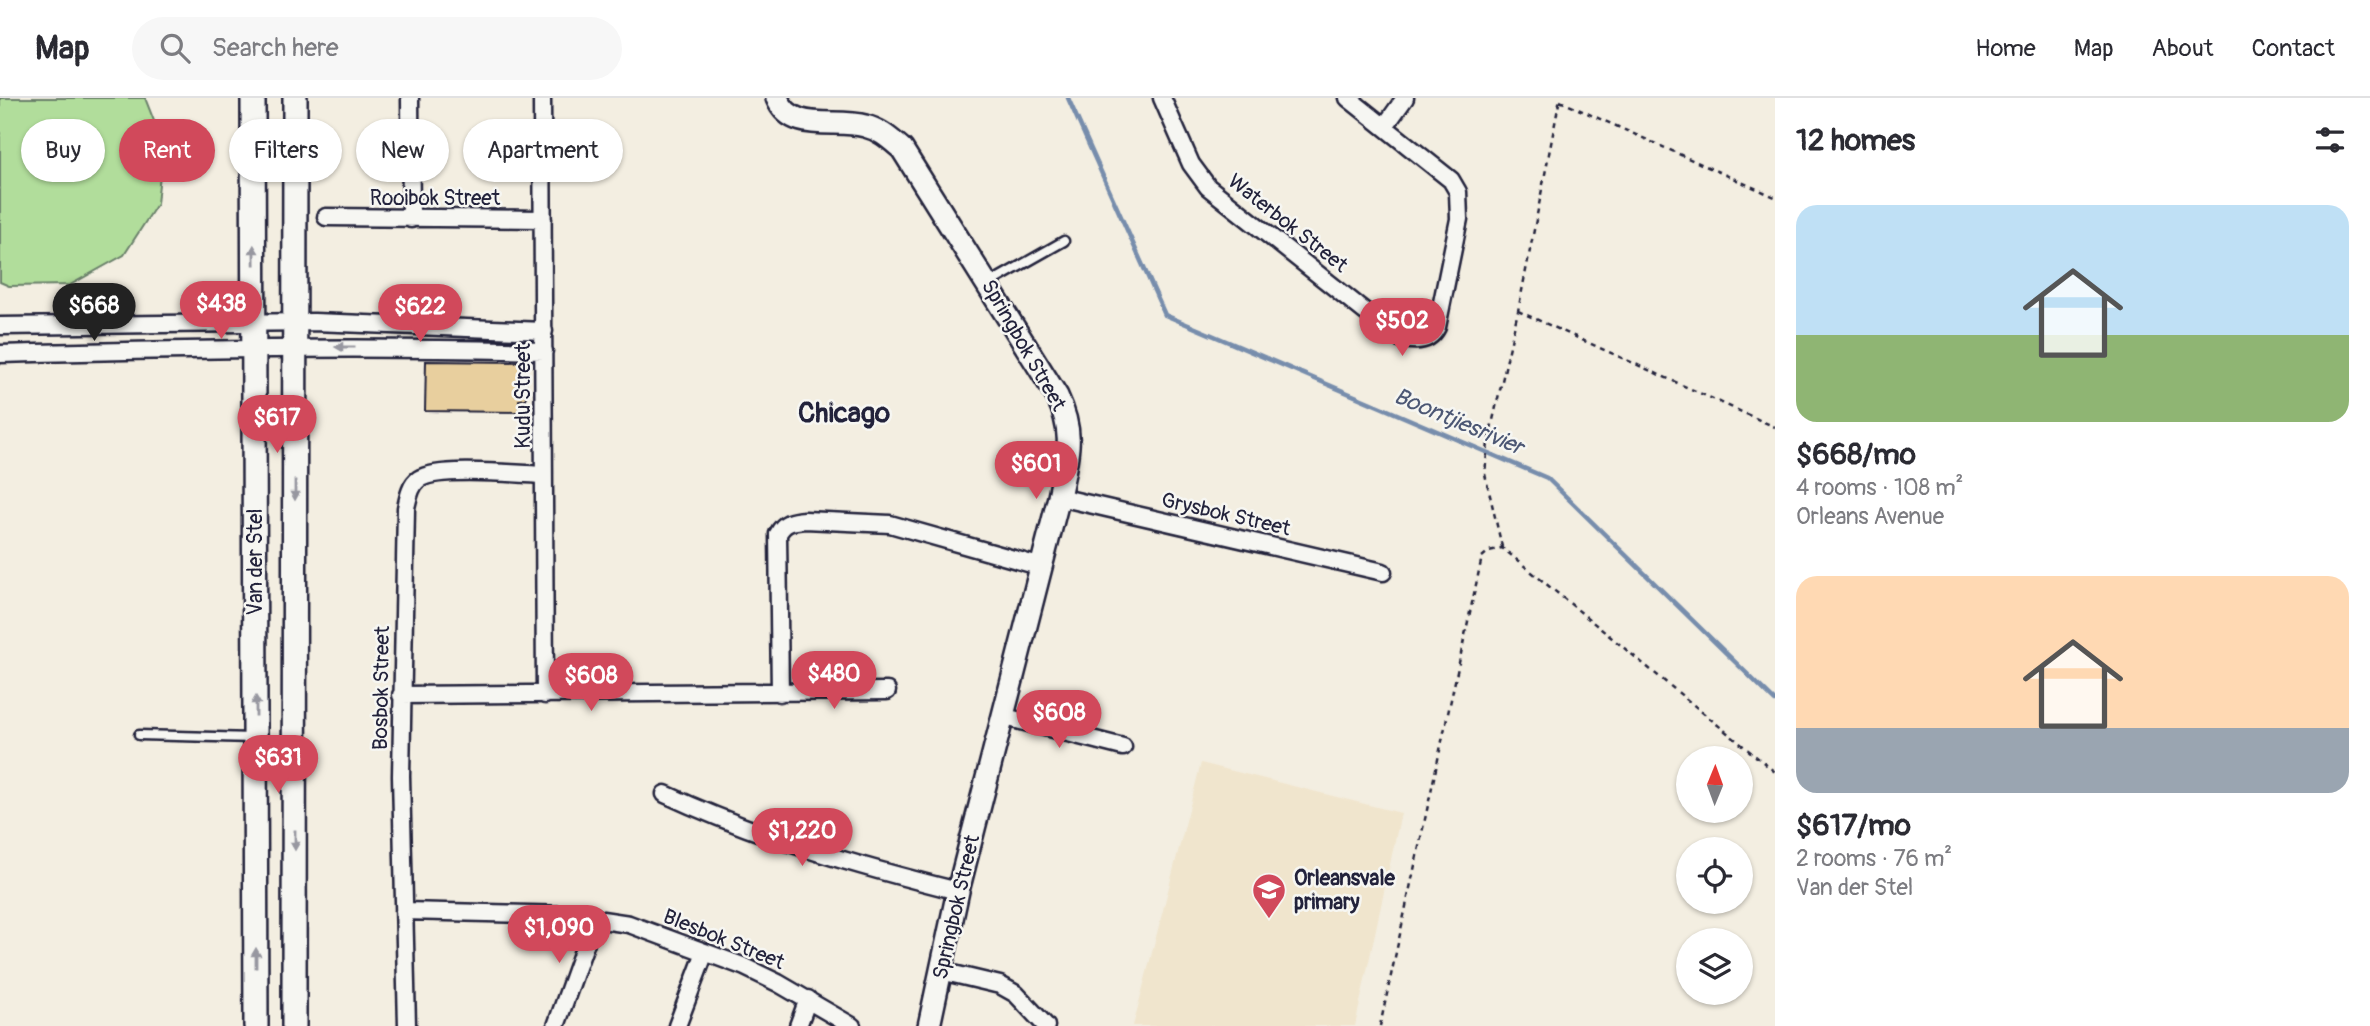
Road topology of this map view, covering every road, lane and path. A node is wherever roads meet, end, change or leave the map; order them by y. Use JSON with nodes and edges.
{"nodes":[{"id":1,"x":253,"y":98,"type":"edge"},
{"id":2,"x":295,"y":98,"type":"edge"},
{"id":3,"x":410,"y":98,"type":"edge"},
{"id":4,"x":541,"y":98,"type":"edge"},
{"id":5,"x":777,"y":98,"type":"edge"},
{"id":6,"x":1162,"y":98,"type":"edge"},
{"id":7,"x":1348,"y":98,"type":"edge"},
{"id":8,"x":1405,"y":98,"type":"edge"},
{"id":9,"x":1560,"y":99,"type":"edge"},
{"id":10,"x":1385,"y":126,"type":"junction"},
{"id":11,"x":1775,"y":197,"type":"edge"},
{"id":12,"x":326,"y":217,"type":"dead end"},
{"id":13,"x":411,"y":219,"type":"junction"},
{"id":14,"x":543,"y":219,"type":"junction"},
{"id":15,"x":1064,"y":241,"type":"dead end"},
{"id":16,"x":988,"y":284,"type":"junction"},
{"id":17,"x":1518,"y":311,"type":"junction"},
{"id":18,"x":295,"y":322,"type":"junction"},
{"id":19,"x":255,"y":323,"type":"junction"},
{"id":20,"x":0,"y":326,"type":"edge"},
{"id":21,"x":544,"y":331,"type":"junction"},
{"id":22,"x":255,"y":347,"type":"junction"},
{"id":23,"x":295,"y":348,"type":"junction"},
{"id":24,"x":544,"y":351,"type":"junction"},
{"id":25,"x":0,"y":354,"type":"edge"},
{"id":26,"x":1775,"y":427,"type":"edge"},
{"id":27,"x":543,"y":475,"type":"junction"},
{"id":28,"x":1059,"y":497,"type":"junction"},
{"id":29,"x":1502,"y":548,"type":"junction"},
{"id":30,"x":1042,"y":567,"type":"junction"},
{"id":31,"x":1383,"y":572,"type":"dead end"},
{"id":32,"x":887,"y":691,"type":"dead end"},
{"id":33,"x":780,"y":693,"type":"junction"},
{"id":34,"x":401,"y":695,"type":"junction"},
{"id":35,"x":545,"y":695,"type":"junction"},
{"id":36,"x":1005,"y":717,"type":"junction"},
{"id":37,"x":139,"y":735,"type":"dead end"},
{"id":38,"x":256,"y":738,"type":"junction"},
{"id":39,"x":1123,"y":747,"type":"dead end"},
{"id":40,"x":1775,"y":772,"type":"edge"},
{"id":41,"x":665,"y":794,"type":"dead end"},
{"id":42,"x":958,"y":891,"type":"junction"},
{"id":43,"x":404,"y":911,"type":"junction"},
{"id":44,"x":595,"y":917,"type":"junction"},
{"id":45,"x":705,"y":952,"type":"junction"},
{"id":46,"x":941,"y":971,"type":"junction"},
{"id":47,"x":808,"y":999,"type":"junction"},
{"id":48,"x":256,"y":1026,"type":"edge"},
{"id":49,"x":294,"y":1026,"type":"edge"},
{"id":50,"x":407,"y":1026,"type":"edge"},
{"id":51,"x":556,"y":1026,"type":"edge"},
{"id":52,"x":677,"y":1026,"type":"edge"},
{"id":53,"x":798,"y":1026,"type":"edge"},
{"id":54,"x":852,"y":1026,"type":"edge"},
{"id":55,"x":929,"y":1026,"type":"edge"},
{"id":56,"x":1046,"y":1026,"type":"edge"},
{"id":57,"x":1380,"y":1026,"type":"edge"}],
"edges":[{"from":19,"to":1,"type":"main road","name":"Van der Stel","one_way":true},
{"from":2,"to":18,"type":"main road","name":"Van der Stel"},
{"from":3,"to":13,"type":"street"},
{"from":4,"to":14,"type":"street","name":"Kudu Street"},
{"from":5,"to":16,"type":"street","name":"Springbok Street"},
{"from":6,"to":10,"type":"street","name":"Waterbok Street"},
{"from":7,"to":10,"type":"street","name":"Waterbok Street"},
{"from":8,"to":10,"type":"street"},
{"from":9,"to":11,"type":"path"},
{"from":9,"to":17,"type":"path"},
{"from":12,"to":13,"type":"street","name":"Rooibok Street"},
{"from":13,"to":14,"type":"street","name":"Rooibok Street"},
{"from":14,"to":21,"type":"street","name":"Kudu Street"},
{"from":15,"to":16,"type":"lane"},
{"from":16,"to":28,"type":"street","name":"Springbok Street"},
{"from":17,"to":26,"type":"path"},
{"from":17,"to":29,"type":"path"},
{"from":18,"to":19,"type":"street"},
{"from":18,"to":21,"type":"street"},
{"from":18,"to":23,"type":"main road","name":"Van der Stel"},
{"from":19,"to":20,"type":"street"},
{"from":19,"to":22,"type":"main road","name":"Van der Stel"},
{"from":21,"to":24,"type":"street","name":"Kudu Street"},
{"from":22,"to":23,"type":"street"},
{"from":22,"to":25,"type":"street"},
{"from":38,"to":22,"type":"main road","name":"Van der Stel","one_way":true},
{"from":24,"to":23,"type":"street","one_way":true},
{"from":23,"to":49,"type":"main road","name":"Van der Stel","one_way":true},
{"from":24,"to":27,"type":"street","name":"Kudu Street"},
{"from":27,"to":34,"type":"street","name":"Bosbok Street"},
{"from":27,"to":35,"type":"street","name":"Kudu Street"},
{"from":28,"to":30,"type":"street","name":"Springbok Street"},
{"from":28,"to":31,"type":"street","name":"Grysbok Street"},
{"from":29,"to":40,"type":"path"},
{"from":29,"to":57,"type":"path"},
{"from":30,"to":33,"type":"street"},
{"from":30,"to":36,"type":"street","name":"Springbok Street"},
{"from":32,"to":33,"type":"street"},
{"from":33,"to":35,"type":"street"},
{"from":34,"to":35,"type":"street"},
{"from":34,"to":43,"type":"street","name":"Bosbok Street"},
{"from":36,"to":39,"type":"street"},
{"from":36,"to":42,"type":"street","name":"Springbok Street"},
{"from":37,"to":38,"type":"lane"},
{"from":48,"to":38,"type":"main road","name":"Van der Stel","one_way":true},
{"from":41,"to":42,"type":"street"},
{"from":42,"to":46,"type":"street","name":"Springbok Street"},
{"from":43,"to":44,"type":"street","name":"Blesbok Street"},
{"from":43,"to":50,"type":"street","name":"Bosbok Street"},
{"from":44,"to":45,"type":"street","name":"Blesbok Street"},
{"from":44,"to":51,"type":"street"},
{"from":45,"to":47,"type":"street","name":"Blesbok Street"},
{"from":45,"to":52,"type":"street"},
{"from":46,"to":55,"type":"street","name":"Springbok Street"},
{"from":46,"to":56,"type":"street"},
{"from":47,"to":53,"type":"street"},
{"from":47,"to":54,"type":"street","name":"Blesbok Street"}]}
